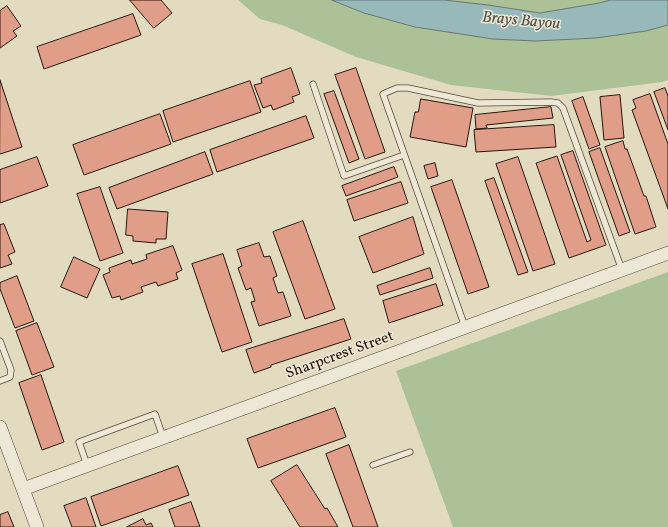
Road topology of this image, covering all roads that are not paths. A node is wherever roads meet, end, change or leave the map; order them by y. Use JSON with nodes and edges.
{"nodes":[{"id":1,"x":313,"y":84,"type":"dead end"},
{"id":2,"x":404,"y":155,"type":"junction"},
{"id":3,"x":668,"y":253,"type":"edge"},
{"id":4,"x":622,"y":270,"type":"junction"},
{"id":5,"x":465,"y":327,"type":"junction"},
{"id":6,"x":0,"y":341,"type":"edge"},
{"id":7,"x":0,"y":381,"type":"edge"},
{"id":8,"x":0,"y":427,"type":"edge"},
{"id":9,"x":163,"y":438,"type":"junction"},
{"id":10,"x":410,"y":452,"type":"dead end"},
{"id":11,"x":373,"y":465,"type":"dead end"},
{"id":12,"x":87,"y":466,"type":"junction"},
{"id":13,"x":23,"y":489,"type":"junction"},
{"id":14,"x":36,"y":527,"type":"edge"}],
"edges":[{"from":1,"to":2,"type":"lane"},
{"from":2,"to":4,"type":"lane"},
{"from":2,"to":5,"type":"lane"},
{"from":3,"to":4,"type":"street","name":"Sharpcrest Street"},
{"from":4,"to":5,"type":"street","name":"Sharpcrest Street"},
{"from":5,"to":9,"type":"street","name":"Sharpcrest Street"},
{"from":6,"to":7,"type":"lane"},
{"from":8,"to":13,"type":"street"},
{"from":9,"to":12,"type":"street","name":"Sharpcrest Street"},
{"from":9,"to":12,"type":"lane"},
{"from":10,"to":11,"type":"lane"},
{"from":12,"to":13,"type":"street","name":"Sharpcrest Street"},
{"from":13,"to":14,"type":"street"}]}
